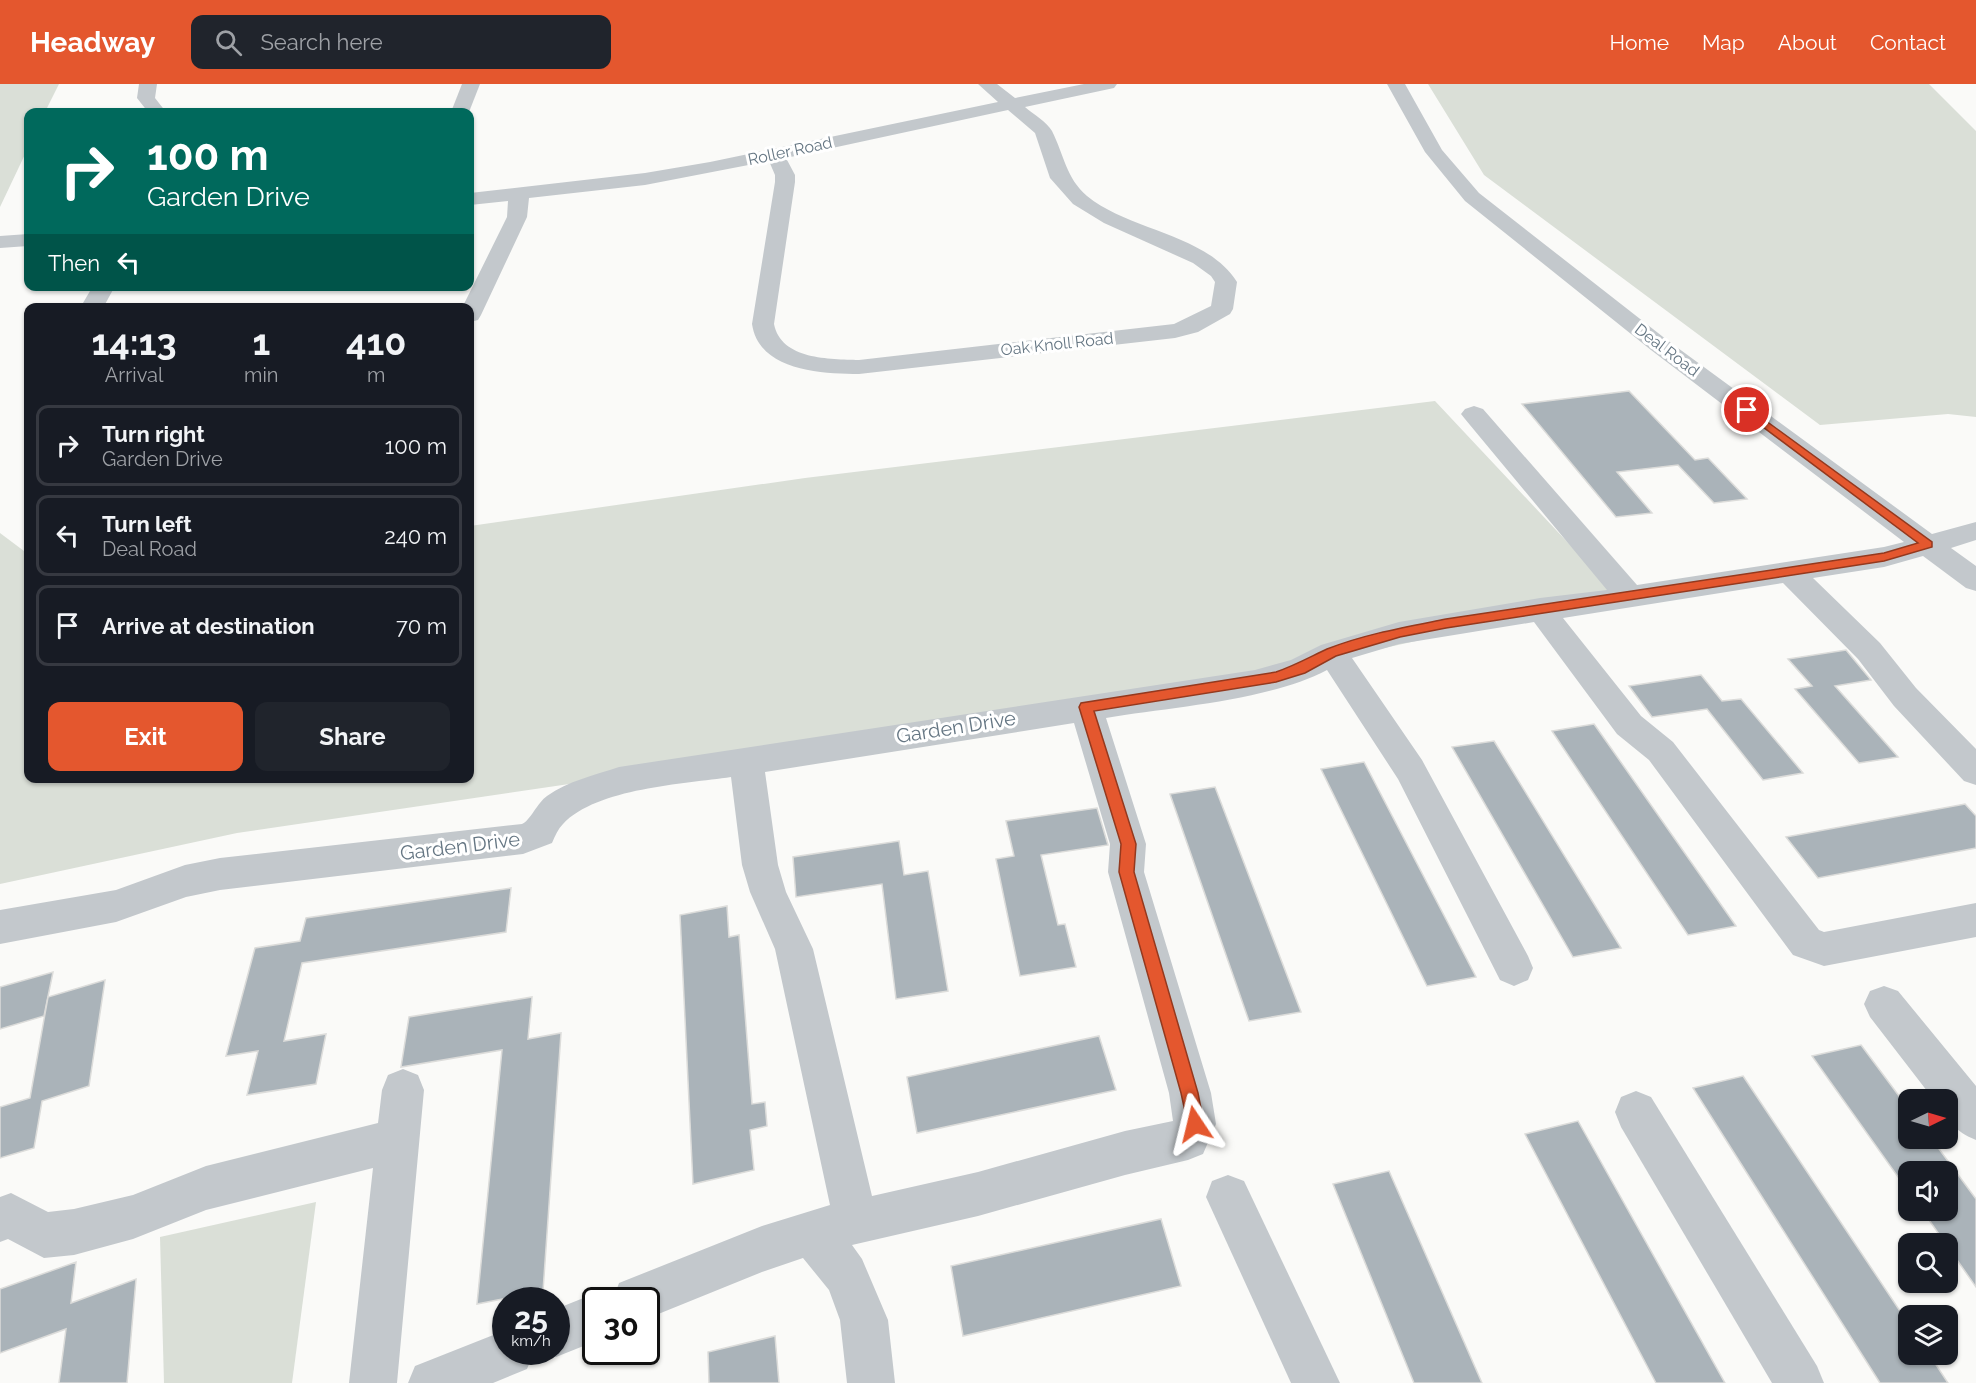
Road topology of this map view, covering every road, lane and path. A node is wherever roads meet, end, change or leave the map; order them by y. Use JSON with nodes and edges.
{"nodes":[{"id":1,"x":148,"y":84,"type":"edge"},
{"id":2,"x":471,"y":84,"type":"edge"},
{"id":3,"x":987,"y":84,"type":"edge"},
{"id":4,"x":1108,"y":84,"type":"edge"},
{"id":5,"x":1396,"y":84,"type":"edge"},
{"id":6,"x":1013,"y":104,"type":"junction"},
{"id":7,"x":154,"y":108,"type":"edge"},
{"id":8,"x":462,"y":108,"type":"edge"},
{"id":9,"x":775,"y":155,"type":"junction"},
{"id":10,"x":519,"y":194,"type":"junction"},
{"id":11,"x":474,"y":199,"type":"edge"},
{"id":12,"x":24,"y":240,"type":"edge"},
{"id":13,"x":0,"y":242,"type":"edge"},
{"id":14,"x":474,"y":307,"type":"edge"},
{"id":15,"x":1474,"y":414,"type":"dead end"},
{"id":16,"x":1976,"y":531,"type":"edge"},
{"id":17,"x":1928,"y":544,"type":"junction"},
{"id":18,"x":1789,"y":571,"type":"junction"},
{"id":19,"x":1976,"y":581,"type":"edge"},
{"id":20,"x":1628,"y":595,"type":"junction"},
{"id":21,"x":1540,"y":609,"type":"junction"},
{"id":22,"x":1332,"y":653,"type":"junction"},
{"id":23,"x":1086,"y":707,"type":"junction"},
{"id":24,"x":746,"y":760,"type":"junction"},
{"id":25,"x":1976,"y":771,"type":"edge"},
{"id":26,"x":1976,"y":920,"type":"edge"},
{"id":27,"x":0,"y":927,"type":"edge"},
{"id":28,"x":1514,"y":968,"type":"dead end"},
{"id":29,"x":1884,"y":1004,"type":"dead end"},
{"id":30,"x":403,"y":1090,"type":"dead end"},
{"id":31,"x":1636,"y":1112,"type":"dead end"},
{"id":32,"x":1976,"y":1119,"type":"edge"},
{"id":33,"x":397,"y":1140,"type":"junction"},
{"id":34,"x":1228,"y":1197,"type":"dead end"},
{"id":35,"x":0,"y":1220,"type":"edge"},
{"id":36,"x":856,"y":1223,"type":"junction"},
{"id":37,"x":812,"y":1232,"type":"junction"},
{"id":38,"x":660,"y":1291,"type":"edge"},
{"id":39,"x":492,"y":1359,"type":"edge"},
{"id":40,"x":373,"y":1383,"type":"edge"},
{"id":41,"x":432,"y":1383,"type":"edge"},
{"id":42,"x":871,"y":1383,"type":"edge"},
{"id":43,"x":1316,"y":1383,"type":"edge"},
{"id":44,"x":1800,"y":1383,"type":"edge"}],
"edges":[{"from":1,"to":7,"type":"street"},
{"from":2,"to":8,"type":"street"},
{"from":3,"to":6,"type":"street"},
{"from":4,"to":6,"type":"street","name":"Roller Road"},
{"from":5,"to":17,"type":"street","name":"Deal Road"},
{"from":6,"to":9,"type":"street","name":"Roller Road"},
{"from":6,"to":9,"type":"street","name":"Oak Knoll Road"},
{"from":9,"to":10,"type":"street","name":"Roller Road"},
{"from":10,"to":11,"type":"street","name":"Roller Road"},
{"from":10,"to":14,"type":"street"},
{"from":12,"to":13,"type":"street"},
{"from":15,"to":20,"type":"street"},
{"from":16,"to":17,"type":"street","name":"Garden Drive"},
{"from":17,"to":18,"type":"street","name":"Garden Drive"},
{"from":17,"to":19,"type":"street","name":"Deal Road"},
{"from":18,"to":20,"type":"street","name":"Garden Drive"},
{"from":18,"to":25,"type":"street"},
{"from":20,"to":21,"type":"street","name":"Garden Drive"},
{"from":21,"to":22,"type":"street","name":"Garden Drive"},
{"from":21,"to":26,"type":"street"},
{"from":22,"to":23,"type":"street","name":"Garden Drive"},
{"from":22,"to":28,"type":"street"},
{"from":23,"to":24,"type":"street","name":"Garden Drive"},
{"from":23,"to":36,"type":"street"},
{"from":24,"to":27,"type":"street","name":"Garden Drive"},
{"from":24,"to":36,"type":"street"},
{"from":29,"to":32,"type":"street"},
{"from":30,"to":33,"type":"street"},
{"from":31,"to":44,"type":"street"},
{"from":33,"to":35,"type":"street"},
{"from":33,"to":40,"type":"street"},
{"from":34,"to":43,"type":"street"},
{"from":36,"to":37,"type":"street"},
{"from":37,"to":38,"type":"street"},
{"from":37,"to":42,"type":"street"},
{"from":39,"to":41,"type":"street"}]}
